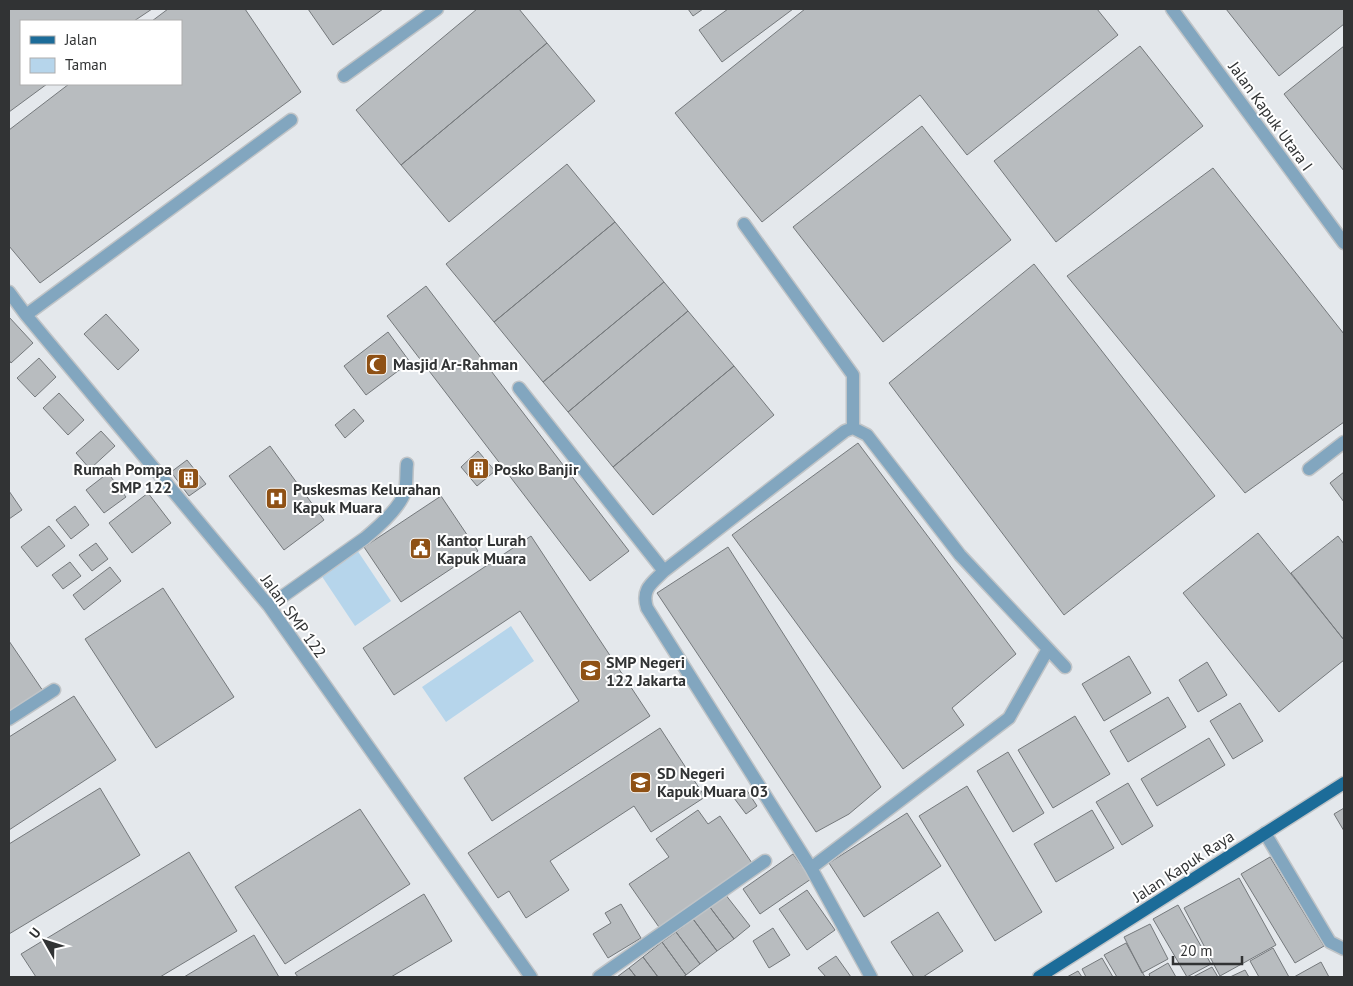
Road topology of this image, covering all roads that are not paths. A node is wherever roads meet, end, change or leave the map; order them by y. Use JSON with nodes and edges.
{"nodes":[{"id":1,"x":437,"y":9,"type":"edge"},
{"id":2,"x":1172,"y":9,"type":"edge"},
{"id":3,"x":344,"y":76,"type":"dead end"},
{"id":4,"x":291,"y":120,"type":"dead end"},
{"id":5,"x":744,"y":224,"type":"dead end"},
{"id":6,"x":1344,"y":243,"type":"edge"},
{"id":7,"x":9,"y":292,"type":"edge"},
{"id":8,"x":26,"y":315,"type":"junction"},
{"id":9,"x":519,"y":388,"type":"dead end"},
{"id":10,"x":853,"y":428,"type":"junction"},
{"id":11,"x":1344,"y":442,"type":"edge"},
{"id":12,"x":407,"y":464,"type":"dead end"},
{"id":13,"x":1309,"y":469,"type":"dead end"},
{"id":14,"x":664,"y":571,"type":"junction"},
{"id":15,"x":269,"y":606,"type":"junction"},
{"id":16,"x":1048,"y":649,"type":"junction"},
{"id":17,"x":1065,"y":667,"type":"dead end"},
{"id":18,"x":54,"y":690,"type":"dead end"},
{"id":19,"x":9,"y":719,"type":"edge"},
{"id":20,"x":1344,"y":783,"type":"edge"},
{"id":21,"x":1265,"y":833,"type":"junction"},
{"id":22,"x":765,"y":861,"type":"dead end"},
{"id":23,"x":811,"y":868,"type":"junction"},
{"id":24,"x":1344,"y":949,"type":"edge"},
{"id":25,"x":530,"y":977,"type":"edge"},
{"id":26,"x":599,"y":977,"type":"edge"},
{"id":27,"x":872,"y":977,"type":"edge"},
{"id":28,"x":1039,"y":977,"type":"edge"}],
"edges":[{"from":1,"to":3,"type":"street"},
{"from":2,"to":6,"type":"street","name":"Jalan Kapuk Utara I"},
{"from":4,"to":8,"type":"street"},
{"from":5,"to":10,"type":"street"},
{"from":7,"to":8,"type":"street","name":"Jalan SMP 122"},
{"from":8,"to":15,"type":"street","name":"Jalan SMP 122"},
{"from":9,"to":14,"type":"street"},
{"from":10,"to":14,"type":"street"},
{"from":10,"to":16,"type":"street"},
{"from":11,"to":13,"type":"street"},
{"from":12,"to":15,"type":"street"},
{"from":14,"to":23,"type":"street"},
{"from":15,"to":25,"type":"street","name":"Jalan SMP 122"},
{"from":16,"to":17,"type":"street"},
{"from":16,"to":23,"type":"street"},
{"from":18,"to":19,"type":"street"},
{"from":20,"to":21,"type":"main road","name":"Jalan Kapuk Raya"},
{"from":21,"to":24,"type":"street"},
{"from":21,"to":28,"type":"main road","name":"Jalan Kapuk Raya"},
{"from":22,"to":26,"type":"street"},
{"from":23,"to":27,"type":"street"}]}
